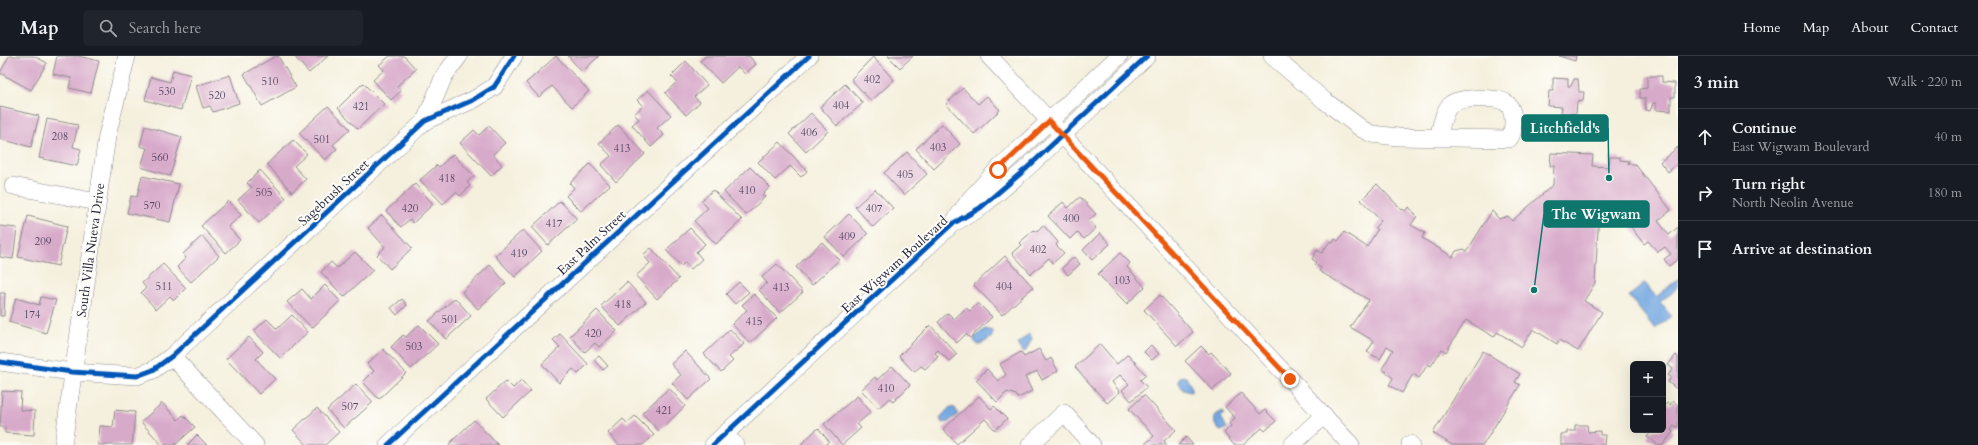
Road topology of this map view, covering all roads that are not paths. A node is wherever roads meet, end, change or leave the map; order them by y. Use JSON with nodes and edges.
{"nodes":[{"id":1,"x":127,"y":56,"type":"edge"},
{"id":2,"x":459,"y":56,"type":"edge"},
{"id":3,"x":514,"y":56,"type":"edge"},
{"id":4,"x":809,"y":56,"type":"edge"},
{"id":5,"x":989,"y":56,"type":"edge"},
{"id":6,"x":1119,"y":56,"type":"edge"},
{"id":7,"x":1147,"y":56,"type":"edge"},
{"id":8,"x":1272,"y":56,"type":"edge"},
{"id":9,"x":425,"y":122,"type":"junction"},
{"id":10,"x":1056,"y":128,"type":"junction"},
{"id":11,"x":1438,"y":138,"type":"dead end"},
{"id":12,"x":13,"y":186,"type":"dead end"},
{"id":13,"x":97,"y":202,"type":"junction"},
{"id":14,"x":172,"y":356,"type":"junction"},
{"id":15,"x":0,"y":362,"type":"edge"},
{"id":16,"x":72,"y":372,"type":"junction"},
{"id":17,"x":1324,"y":416,"type":"junction"},
{"id":18,"x":724,"y":441,"type":"edge"},
{"id":19,"x":63,"y":445,"type":"edge"},
{"id":20,"x":255,"y":445,"type":"edge"},
{"id":21,"x":388,"y":445,"type":"edge"},
{"id":22,"x":1030,"y":445,"type":"edge"},
{"id":23,"x":1092,"y":445,"type":"edge"},
{"id":24,"x":1292,"y":445,"type":"edge"},
{"id":25,"x":1351,"y":445,"type":"edge"}],
"edges":[{"from":1,"to":13,"type":"street","name":"South Villa Nueva Drive"},
{"from":2,"to":9,"type":"street","name":"Sagebrush Street"},
{"from":3,"to":9,"type":"street","name":"Sagebrush Street"},
{"from":4,"to":21,"type":"street","name":"East Palm Street"},
{"from":5,"to":10,"type":"street"},
{"from":6,"to":10,"type":"street","name":"East Wigwam Boulevard"},
{"from":7,"to":10,"type":"street","name":"East Wigwam Boulevard"},
{"from":8,"to":11,"type":"street"},
{"from":9,"to":14,"type":"street","name":"Sagebrush Street"},
{"from":10,"to":17,"type":"street"},
{"from":10,"to":18,"type":"street","name":"East Wigwam Boulevard"},
{"from":12,"to":13,"type":"street"},
{"from":13,"to":16,"type":"street","name":"South Villa Nueva Drive"},
{"from":14,"to":16,"type":"street","name":"Sagebrush Street"},
{"from":14,"to":20,"type":"street"},
{"from":15,"to":16,"type":"street","name":"Sagebrush Street"},
{"from":16,"to":19,"type":"street","name":"South Villa Nueva Drive"},
{"from":17,"to":24,"type":"street"},
{"from":17,"to":25,"type":"street"},
{"from":22,"to":23,"type":"street"}]}
